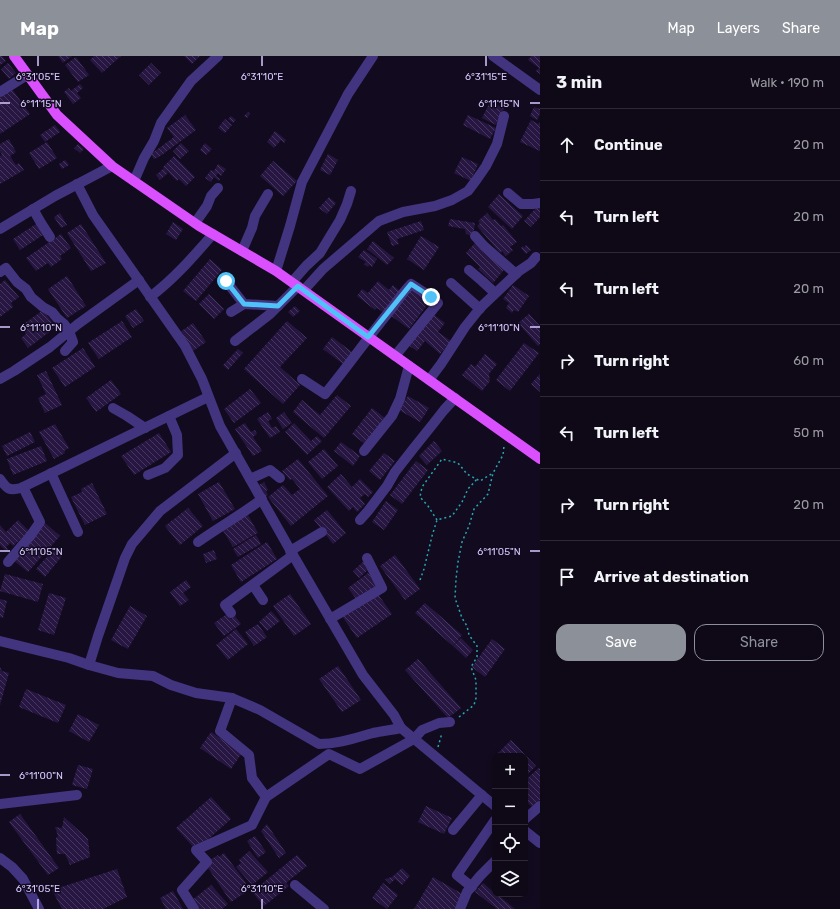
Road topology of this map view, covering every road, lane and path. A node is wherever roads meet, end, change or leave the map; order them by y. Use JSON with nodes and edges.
{"nodes":[{"id":1,"x":218,"y":56,"type":"edge"},
{"id":2,"x":373,"y":56,"type":"edge"},
{"id":3,"x":493,"y":56,"type":"edge"},
{"id":4,"x":16,"y":57,"type":"edge"},
{"id":5,"x":27,"y":75,"type":"junction"},
{"id":6,"x":540,"y":90,"type":"edge"},
{"id":7,"x":0,"y":92,"type":"edge"},
{"id":8,"x":504,"y":116,"type":"dead end"},
{"id":9,"x":112,"y":166,"type":"junction"},
{"id":10,"x":134,"y":181,"type":"junction"},
{"id":11,"x":77,"y":184,"type":"junction"},
{"id":12,"x":218,"y":188,"type":"dead end"},
{"id":13,"x":351,"y":190,"type":"dead end"},
{"id":14,"x":508,"y":193,"type":"dead end"},
{"id":15,"x":268,"y":194,"type":"dead end"},
{"id":16,"x":540,"y":203,"type":"edge"},
{"id":17,"x":33,"y":209,"type":"junction"},
{"id":18,"x":195,"y":223,"type":"junction"},
{"id":19,"x":0,"y":229,"type":"edge"},
{"id":20,"x":213,"y":234,"type":"junction"},
{"id":21,"x":475,"y":236,"type":"dead end"},
{"id":22,"x":50,"y":237,"type":"dead end"},
{"id":23,"x":242,"y":251,"type":"junction"},
{"id":24,"x":536,"y":257,"type":"dead end"},
{"id":25,"x":469,"y":270,"type":"dead end"},
{"id":26,"x":276,"y":271,"type":"junction"},
{"id":27,"x":0,"y":272,"type":"edge"},
{"id":28,"x":516,"y":274,"type":"junction"},
{"id":29,"x":139,"y":280,"type":"junction"},
{"id":30,"x":226,"y":281,"type":"dead end"},
{"id":31,"x":451,"y":283,"type":"dead end"},
{"id":32,"x":298,"y":286,"type":"junction"},
{"id":33,"x":495,"y":293,"type":"junction"},
{"id":34,"x":150,"y":297,"type":"junction"},
{"id":35,"x":244,"y":304,"type":"junction"},
{"id":36,"x":278,"y":306,"type":"junction"},
{"id":37,"x":480,"y":309,"type":"junction"},
{"id":38,"x":231,"y":312,"type":"dead end"},
{"id":39,"x":69,"y":331,"type":"junction"},
{"id":40,"x":368,"y":337,"type":"junction"},
{"id":41,"x":235,"y":341,"type":"dead end"},
{"id":42,"x":65,"y":351,"type":"dead end"},
{"id":43,"x":395,"y":356,"type":"junction"},
{"id":44,"x":409,"y":366,"type":"junction"},
{"id":45,"x":0,"y":378,"type":"edge"},
{"id":46,"x":302,"y":379,"type":"dead end"},
{"id":47,"x":429,"y":380,"type":"junction"},
{"id":48,"x":208,"y":397,"type":"junction"},
{"id":49,"x":455,"y":398,"type":"junction"},
{"id":50,"x":113,"y":408,"type":"dead end"},
{"id":51,"x":169,"y":416,"type":"junction"},
{"id":52,"x":145,"y":428,"type":"junction"},
{"id":53,"x":508,"y":436,"type":"junction"},
{"id":54,"x":364,"y":451,"type":"dead end"},
{"id":55,"x":236,"y":453,"type":"junction"},
{"id":56,"x":540,"y":459,"type":"edge"},
{"id":57,"x":51,"y":473,"type":"junction"},
{"id":58,"x":493,"y":473,"type":"junction"},
{"id":59,"x":148,"y":475,"type":"dead end"},
{"id":60,"x":280,"y":478,"type":"dead end"},
{"id":61,"x":0,"y":479,"type":"edge"},
{"id":62,"x":250,"y":479,"type":"junction"},
{"id":63,"x":476,"y":479,"type":"junction"},
{"id":64,"x":23,"y":487,"type":"junction"},
{"id":65,"x":262,"y":499,"type":"junction"},
{"id":66,"x":360,"y":520,"type":"dead end"},
{"id":67,"x":438,"y":520,"type":"junction"},
{"id":68,"x":78,"y":532,"type":"dead end"},
{"id":69,"x":322,"y":532,"type":"dead end"},
{"id":70,"x":198,"y":542,"type":"dead end"},
{"id":71,"x":292,"y":553,"type":"junction"},
{"id":72,"x":367,"y":558,"type":"dead end"},
{"id":73,"x":8,"y":562,"type":"dead end"},
{"id":74,"x":420,"y":580,"type":"dead end"},
{"id":75,"x":253,"y":585,"type":"junction"},
{"id":76,"x":263,"y":600,"type":"dead end"},
{"id":77,"x":230,"y":614,"type":"dead end"},
{"id":78,"x":330,"y":619,"type":"junction"},
{"id":79,"x":0,"y":641,"type":"edge"},
{"id":80,"x":89,"y":665,"type":"junction"},
{"id":81,"x":232,"y":698,"type":"junction"},
{"id":82,"x":450,"y":722,"type":"junction"},
{"id":83,"x":401,"y":728,"type":"junction"},
{"id":84,"x":414,"y":739,"type":"junction"},
{"id":85,"x":435,"y":757,"type":"junction"},
{"id":86,"x":77,"y":795,"type":"dead end"},
{"id":87,"x":482,"y":795,"type":"junction"},
{"id":88,"x":266,"y":797,"type":"junction"},
{"id":89,"x":492,"y":803,"type":"edge"},
{"id":90,"x":0,"y":804,"type":"edge"},
{"id":91,"x":540,"y":806,"type":"edge"},
{"id":92,"x":528,"y":816,"type":"edge"},
{"id":93,"x":492,"y":824,"type":"edge"},
{"id":94,"x":454,"y":830,"type":"dead end"},
{"id":95,"x":528,"y":833,"type":"edge"},
{"id":96,"x":540,"y":843,"type":"edge"},
{"id":97,"x":0,"y":858,"type":"edge"},
{"id":98,"x":492,"y":864,"type":"edge"},
{"id":99,"x":295,"y":885,"type":"dead end"},
{"id":100,"x":472,"y":887,"type":"junction"},
{"id":101,"x":39,"y":909,"type":"edge"},
{"id":102,"x":194,"y":909,"type":"edge"},
{"id":103,"x":324,"y":909,"type":"edge"},
{"id":104,"x":460,"y":909,"type":"edge"}],
"edges":[{"from":1,"to":10,"type":"street"},
{"from":2,"to":26,"type":"street"},
{"from":3,"to":6,"type":"street"},
{"from":4,"to":5,"type":"main road"},
{"from":5,"to":7,"type":"street"},
{"from":5,"to":9,"type":"main road"},
{"from":8,"to":32,"type":"street"},
{"from":9,"to":10,"type":"main road"},
{"from":9,"to":11,"type":"street"},
{"from":10,"to":18,"type":"main road"},
{"from":11,"to":17,"type":"street"},
{"from":11,"to":29,"type":"street"},
{"from":12,"to":18,"type":"street"},
{"from":13,"to":32,"type":"street"},
{"from":14,"to":16,"type":"street"},
{"from":15,"to":23,"type":"street"},
{"from":17,"to":19,"type":"street"},
{"from":17,"to":22,"type":"street"},
{"from":18,"to":20,"type":"main road"},
{"from":20,"to":23,"type":"main road"},
{"from":20,"to":34,"type":"street"},
{"from":21,"to":28,"type":"street"},
{"from":23,"to":26,"type":"main road"},
{"from":24,"to":28,"type":"street"},
{"from":25,"to":33,"type":"street"},
{"from":26,"to":32,"type":"main road"},
{"from":27,"to":39,"type":"street"},
{"from":28,"to":33,"type":"street"},
{"from":29,"to":34,"type":"street"},
{"from":29,"to":39,"type":"street"},
{"from":30,"to":35,"type":"street"},
{"from":31,"to":37,"type":"street"},
{"from":32,"to":36,"type":"street"},
{"from":32,"to":40,"type":"main road"},
{"from":33,"to":37,"type":"street"},
{"from":34,"to":48,"type":"street"},
{"from":35,"to":36,"type":"street"},
{"from":35,"to":38,"type":"street"},
{"from":36,"to":41,"type":"street"},
{"from":37,"to":47,"type":"street"},
{"from":39,"to":42,"type":"street"},
{"from":39,"to":45,"type":"street"},
{"from":40,"to":43,"type":"main road"},
{"from":40,"to":43,"type":"street"},
{"from":40,"to":46,"type":"street"},
{"from":43,"to":44,"type":"main road"},
{"from":44,"to":47,"type":"main road"},
{"from":44,"to":54,"type":"street"},
{"from":47,"to":49,"type":"main road"},
{"from":48,"to":51,"type":"street"},
{"from":48,"to":55,"type":"street"},
{"from":49,"to":53,"type":"main road"},
{"from":49,"to":66,"type":"street"},
{"from":50,"to":52,"type":"street"},
{"from":51,"to":52,"type":"street"},
{"from":51,"to":59,"type":"street"},
{"from":52,"to":57,"type":"street"},
{"from":53,"to":56,"type":"main road"},
{"from":53,"to":58,"type":"path"},
{"from":55,"to":62,"type":"street"},
{"from":55,"to":80,"type":"street"},
{"from":57,"to":64,"type":"street"},
{"from":57,"to":68,"type":"street"},
{"from":58,"to":63,"type":"path"},
{"from":58,"to":82,"type":"path"},
{"from":60,"to":62,"type":"street"},
{"from":61,"to":64,"type":"street"},
{"from":62,"to":65,"type":"street"},
{"from":63,"to":67,"type":"path"},
{"from":63,"to":67,"type":"path"},
{"from":64,"to":73,"type":"street"},
{"from":65,"to":70,"type":"street"},
{"from":65,"to":71,"type":"street"},
{"from":67,"to":74,"type":"path"},
{"from":69,"to":71,"type":"street"},
{"from":71,"to":75,"type":"street"},
{"from":71,"to":78,"type":"street"},
{"from":72,"to":78,"type":"street"},
{"from":75,"to":76,"type":"street"},
{"from":75,"to":77,"type":"street"},
{"from":78,"to":83,"type":"street"},
{"from":79,"to":80,"type":"street"},
{"from":80,"to":81,"type":"street"},
{"from":81,"to":83,"type":"street"},
{"from":81,"to":88,"type":"street"},
{"from":82,"to":84,"type":"street"},
{"from":82,"to":85,"type":"path"},
{"from":83,"to":84,"type":"street"},
{"from":84,"to":85,"type":"street"},
{"from":84,"to":88,"type":"street"},
{"from":85,"to":87,"type":"street"},
{"from":86,"to":90,"type":"street"},
{"from":87,"to":89,"type":"street"},
{"from":87,"to":94,"type":"street"},
{"from":88,"to":102,"type":"street"},
{"from":91,"to":92,"type":"street"},
{"from":93,"to":100,"type":"street"},
{"from":95,"to":96,"type":"street"},
{"from":97,"to":101,"type":"street"},
{"from":98,"to":100,"type":"street"},
{"from":99,"to":103,"type":"street"},
{"from":100,"to":104,"type":"street"}]}
